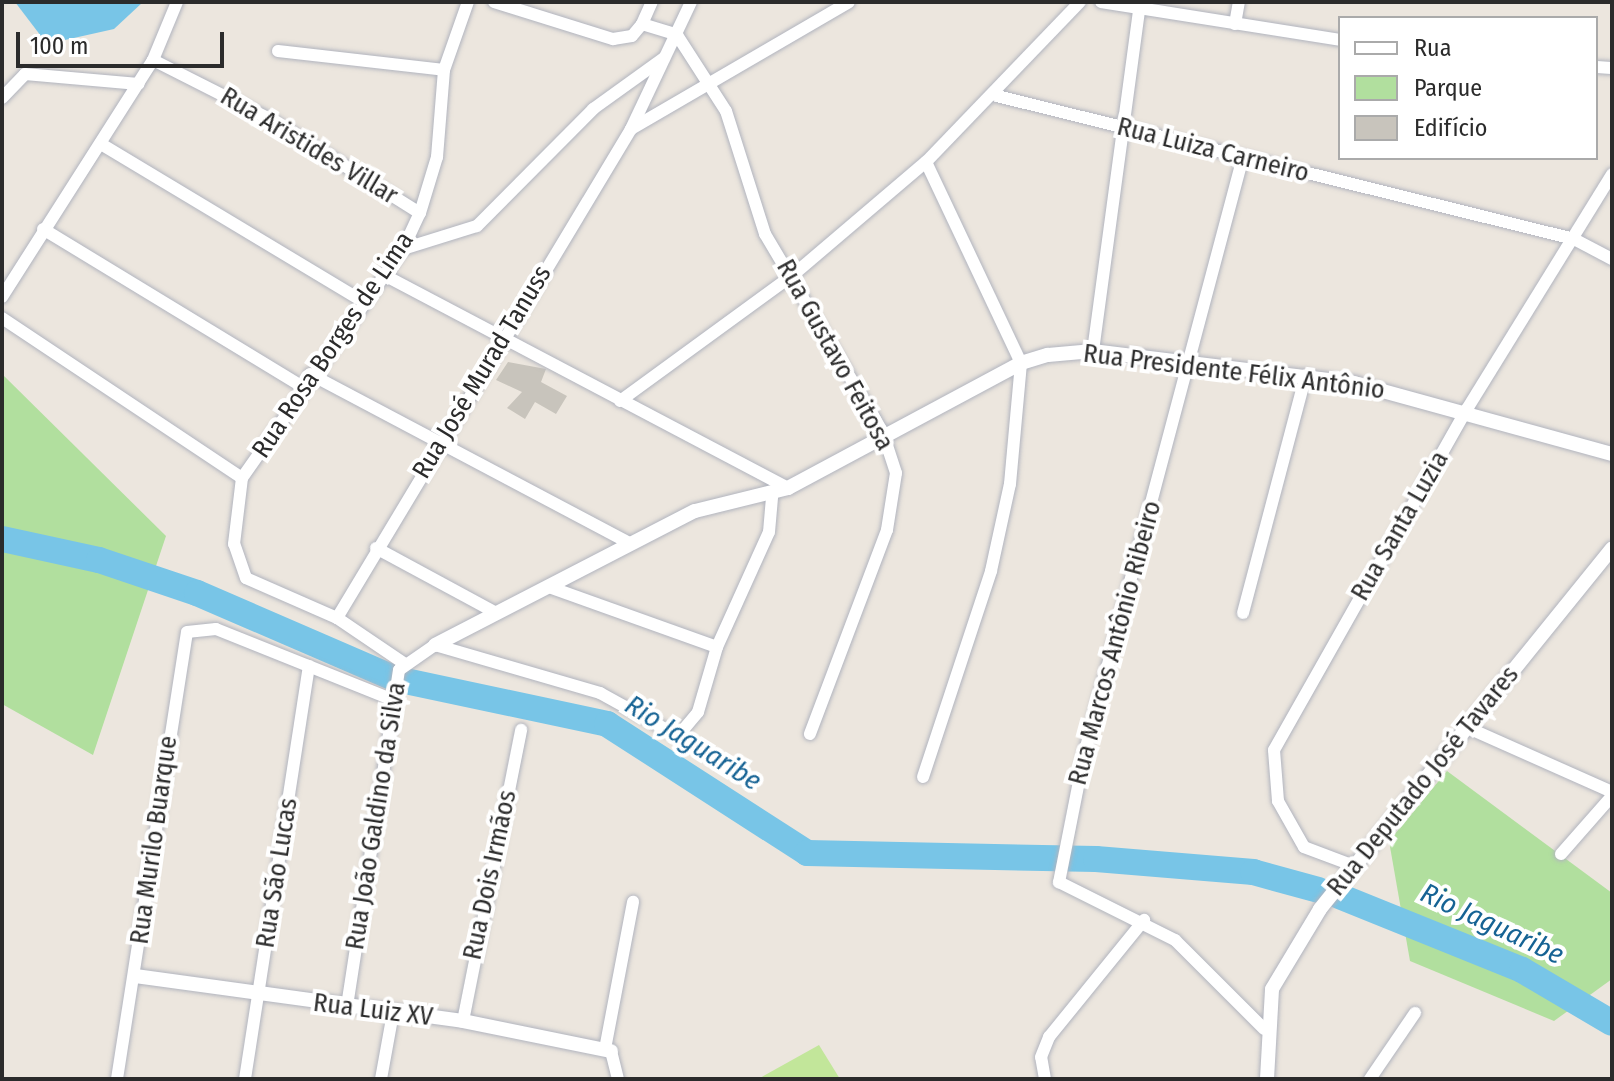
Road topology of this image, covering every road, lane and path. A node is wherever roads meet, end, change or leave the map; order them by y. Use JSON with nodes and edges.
{"nodes":[{"id":1,"x":177,"y":2,"type":"edge"},
{"id":2,"x":468,"y":2,"type":"edge"},
{"id":3,"x":494,"y":2,"type":"edge"},
{"id":4,"x":652,"y":2,"type":"edge"},
{"id":5,"x":691,"y":2,"type":"edge"},
{"id":6,"x":849,"y":2,"type":"edge"},
{"id":7,"x":1101,"y":2,"type":"edge"},
{"id":8,"x":1239,"y":2,"type":"edge"},
{"id":9,"x":1076,"y":4,"type":"edge"},
{"id":10,"x":1139,"y":10,"type":"junction"},
{"id":11,"x":642,"y":24,"type":"junction"},
{"id":12,"x":1235,"y":24,"type":"junction"},
{"id":13,"x":677,"y":35,"type":"junction"},
{"id":14,"x":1338,"y":40,"type":"edge"},
{"id":15,"x":278,"y":51,"type":"dead end"},
{"id":16,"x":667,"y":56,"type":"junction"},
{"id":17,"x":153,"y":60,"type":"junction"},
{"id":18,"x":444,"y":70,"type":"junction"},
{"id":19,"x":713,"y":83,"type":"junction"},
{"id":20,"x":139,"y":84,"type":"junction"},
{"id":21,"x":997,"y":96,"type":"junction"},
{"id":22,"x":2,"y":98,"type":"edge"},
{"id":23,"x":1121,"y":128,"type":"junction"},
{"id":24,"x":631,"y":129,"type":"junction"},
{"id":25,"x":101,"y":144,"type":"junction"},
{"id":26,"x":1243,"y":157,"type":"junction"},
{"id":27,"x":926,"y":162,"type":"junction"},
{"id":28,"x":1612,"y":174,"type":"edge"},
{"id":29,"x":420,"y":213,"type":"junction"},
{"id":30,"x":43,"y":229,"type":"junction"},
{"id":31,"x":1574,"y":239,"type":"junction"},
{"id":32,"x":403,"y":249,"type":"junction"},
{"id":33,"x":1612,"y":259,"type":"edge"},
{"id":34,"x":384,"y":275,"type":"junction"},
{"id":35,"x":793,"y":275,"type":"junction"},
{"id":36,"x":2,"y":297,"type":"edge"},
{"id":37,"x":364,"y":302,"type":"junction"},
{"id":38,"x":2,"y":318,"type":"edge"},
{"id":39,"x":507,"y":341,"type":"junction"},
{"id":40,"x":1093,"y":351,"type":"junction"},
{"id":41,"x":1190,"y":362,"type":"junction"},
{"id":42,"x":1021,"y":363,"type":"junction"},
{"id":43,"x":310,"y":374,"type":"junction"},
{"id":44,"x":1306,"y":375,"type":"junction"},
{"id":45,"x":301,"y":386,"type":"junction"},
{"id":46,"x":620,"y":401,"type":"junction"},
{"id":47,"x":1467,"y":409,"type":"junction"},
{"id":48,"x":883,"y":433,"type":"junction"},
{"id":49,"x":438,"y":442,"type":"junction"},
{"id":50,"x":1612,"y":454,"type":"edge"},
{"id":51,"x":242,"y":478,"type":"junction"},
{"id":52,"x":788,"y":488,"type":"junction"},
{"id":53,"x":772,"y":494,"type":"junction"},
{"id":54,"x":629,"y":543,"type":"junction"},
{"id":55,"x":376,"y":548,"type":"junction"},
{"id":56,"x":1612,"y":548,"type":"edge"},
{"id":57,"x":552,"y":588,"type":"junction"},
{"id":58,"x":496,"y":613,"type":"junction"},
{"id":59,"x":1243,"y":613,"type":"dead end"},
{"id":60,"x":337,"y":618,"type":"junction"},
{"id":61,"x":435,"y":645,"type":"junction"},
{"id":62,"x":717,"y":647,"type":"junction"},
{"id":63,"x":309,"y":666,"type":"junction"},
{"id":64,"x":402,"y":667,"type":"junction"},
{"id":65,"x":392,"y":694,"type":"junction"},
{"id":66,"x":1466,"y":727,"type":"junction"},
{"id":67,"x":521,"y":730,"type":"dead end"},
{"id":68,"x":810,"y":734,"type":"dead end"},
{"id":69,"x":923,"y":777,"type":"dead end"},
{"id":70,"x":1612,"y":794,"type":"edge"},
{"id":71,"x":1561,"y":854,"type":"dead end"},
{"id":72,"x":1349,"y":864,"type":"junction"},
{"id":73,"x":633,"y":902,"type":"dead end"},
{"id":74,"x":1144,"y":920,"type":"junction"},
{"id":75,"x":135,"y":976,"type":"junction"},
{"id":76,"x":259,"y":995,"type":"junction"},
{"id":77,"x":347,"y":1006,"type":"junction"},
{"id":78,"x":393,"y":1013,"type":"junction"},
{"id":79,"x":1415,"y":1013,"type":"dead end"},
{"id":80,"x":463,"y":1021,"type":"junction"},
{"id":81,"x":1264,"y":1029,"type":"junction"},
{"id":82,"x":608,"y":1050,"type":"junction"},
{"id":83,"x":117,"y":1079,"type":"edge"},
{"id":84,"x":245,"y":1079,"type":"edge"},
{"id":85,"x":381,"y":1079,"type":"edge"},
{"id":86,"x":618,"y":1079,"type":"edge"},
{"id":87,"x":1045,"y":1079,"type":"edge"},
{"id":88,"x":1267,"y":1079,"type":"edge"},
{"id":89,"x":1370,"y":1079,"type":"edge"}],
"edges":[{"from":1,"to":17,"type":"street"},
{"from":2,"to":18,"type":"street","name":"Rua Rosa Borges de Lima"},
{"from":3,"to":11,"type":"street"},
{"from":4,"to":11,"type":"street"},
{"from":5,"to":13,"type":"street","name":"Rua José Murad Tanuss"},
{"from":6,"to":19,"type":"street"},
{"from":7,"to":10,"type":"street"},
{"from":8,"to":12,"type":"street"},
{"from":9,"to":21,"type":"street"},
{"from":10,"to":12,"type":"street"},
{"from":10,"to":23,"type":"street"},
{"from":11,"to":13,"type":"street"},
{"from":12,"to":14,"type":"street"},
{"from":13,"to":16,"type":"street","name":"Rua José Murad Tanuss"},
{"from":13,"to":19,"type":"street","name":"Rua Gustavo Feitosa"},
{"from":15,"to":18,"type":"street"},
{"from":16,"to":24,"type":"street","name":"Rua José Murad Tanuss"},
{"from":16,"to":32,"type":"street"},
{"from":17,"to":20,"type":"street"},
{"from":17,"to":29,"type":"street","name":"Rua Aristides Villar"},
{"from":18,"to":29,"type":"street","name":"Rua Rosa Borges de Lima"},
{"from":19,"to":24,"type":"street"},
{"from":19,"to":35,"type":"street","name":"Rua Gustavo Feitosa"},
{"from":20,"to":22,"type":"street"},
{"from":20,"to":25,"type":"street"},
{"from":21,"to":23,"type":"street","name":"Rua Luiza Carneiro"},
{"from":21,"to":27,"type":"street"},
{"from":23,"to":26,"type":"street","name":"Rua Luiza Carneiro"},
{"from":23,"to":40,"type":"street"},
{"from":24,"to":39,"type":"street","name":"Rua José Murad Tanuss"},
{"from":25,"to":30,"type":"street"},
{"from":25,"to":37,"type":"street"},
{"from":26,"to":31,"type":"street","name":"Rua Luiza Carneiro"},
{"from":26,"to":41,"type":"street","name":"Rua Marcos Antônio Ribeiro"},
{"from":27,"to":35,"type":"street"},
{"from":27,"to":42,"type":"street"},
{"from":28,"to":31,"type":"street","name":"Rua Santa Luzia"},
{"from":29,"to":32,"type":"street","name":"Rua Rosa Borges de Lima"},
{"from":30,"to":36,"type":"street"},
{"from":30,"to":45,"type":"street"},
{"from":31,"to":33,"type":"street","name":"Rua Luiza Carneiro"},
{"from":31,"to":47,"type":"street","name":"Rua Santa Luzia"},
{"from":32,"to":34,"type":"street","name":"Rua Rosa Borges de Lima"},
{"from":34,"to":37,"type":"street","name":"Rua Rosa Borges de Lima"},
{"from":34,"to":39,"type":"street"},
{"from":35,"to":46,"type":"street"},
{"from":35,"to":48,"type":"street","name":"Rua Gustavo Feitosa"},
{"from":37,"to":43,"type":"street","name":"Rua Rosa Borges de Lima"},
{"from":38,"to":51,"type":"street"},
{"from":39,"to":46,"type":"street"},
{"from":39,"to":49,"type":"street","name":"Rua José Murad Tanuss"},
{"from":40,"to":41,"type":"street","name":"Rua Presidente Félix Antônio"},
{"from":40,"to":42,"type":"street","name":"Rua Presidente Félix Antônio"},
{"from":41,"to":44,"type":"street","name":"Rua Presidente Félix Antônio"},
{"from":41,"to":74,"type":"street","name":"Rua Marcos Antônio Ribeiro"},
{"from":42,"to":48,"type":"street","name":"Rua Presidente Félix Antônio"},
{"from":42,"to":69,"type":"street"},
{"from":43,"to":45,"type":"street","name":"Rua Rosa Borges de Lima"},
{"from":43,"to":49,"type":"street"},
{"from":44,"to":47,"type":"street","name":"Rua Presidente Félix Antônio"},
{"from":44,"to":59,"type":"street"},
{"from":45,"to":51,"type":"street","name":"Rua Rosa Borges de Lima"},
{"from":46,"to":52,"type":"street"},
{"from":47,"to":50,"type":"street","name":"Rua Presidente Félix Antônio"},
{"from":47,"to":72,"type":"street","name":"Rua Santa Luzia"},
{"from":48,"to":52,"type":"street","name":"Rua Presidente Félix Antônio"},
{"from":48,"to":68,"type":"street","name":"Rua Gustavo Feitosa"},
{"from":49,"to":54,"type":"street"},
{"from":49,"to":55,"type":"street","name":"Rua José Murad Tanuss"},
{"from":51,"to":60,"type":"street","name":"Rua Rosa Borges de Lima"},
{"from":52,"to":53,"type":"street","name":"Rua Presidente Félix Antônio"},
{"from":53,"to":54,"type":"street","name":"Rua Presidente Félix Antônio"},
{"from":53,"to":62,"type":"street"},
{"from":54,"to":57,"type":"street","name":"Rua Presidente Félix Antônio"},
{"from":55,"to":58,"type":"street"},
{"from":55,"to":60,"type":"street","name":"Rua José Murad Tanuss"},
{"from":56,"to":66,"type":"street","name":"Rua Deputado José Tavares"},
{"from":57,"to":58,"type":"street","name":"Rua Presidente Félix Antônio"},
{"from":57,"to":62,"type":"street"},
{"from":58,"to":61,"type":"street","name":"Rua Presidente Félix Antônio"},
{"from":60,"to":64,"type":"street","name":"Rua Rosa Borges de Lima"},
{"from":61,"to":62,"type":"street"},
{"from":61,"to":64,"type":"street","name":"Rua João Galdino da Silva"},
{"from":63,"to":65,"type":"street"},
{"from":63,"to":75,"type":"street","name":"Rua Murilo Buarque"},
{"from":63,"to":76,"type":"street","name":"Rua São Lucas"},
{"from":64,"to":65,"type":"street","name":"Rua João Galdino da Silva"},
{"from":65,"to":77,"type":"street","name":"Rua João Galdino da Silva"},
{"from":66,"to":70,"type":"street"},
{"from":66,"to":72,"type":"street","name":"Rua Deputado José Tavares"},
{"from":67,"to":80,"type":"street","name":"Rua Dois Irmãos"},
{"from":70,"to":71,"type":"street"},
{"from":72,"to":81,"type":"street","name":"Rua Deputado José Tavares"},
{"from":73,"to":82,"type":"street"},
{"from":74,"to":81,"type":"street","name":"Rua Marcos Antônio Ribeiro"},
{"from":74,"to":87,"type":"street"},
{"from":75,"to":76,"type":"street","name":"Rua Luiz XV"},
{"from":75,"to":83,"type":"street","name":"Rua Murilo Buarque"},
{"from":76,"to":77,"type":"street","name":"Rua Luiz XV"},
{"from":76,"to":84,"type":"street","name":"Rua São Lucas"},
{"from":77,"to":78,"type":"street","name":"Rua Luiz XV"},
{"from":78,"to":80,"type":"street","name":"Rua Luiz XV"},
{"from":78,"to":85,"type":"street"},
{"from":79,"to":89,"type":"street"},
{"from":80,"to":82,"type":"street","name":"Rua Luiz XV"},
{"from":81,"to":88,"type":"street","name":"Rua Deputado José Tavares"},
{"from":82,"to":86,"type":"street"}]}
